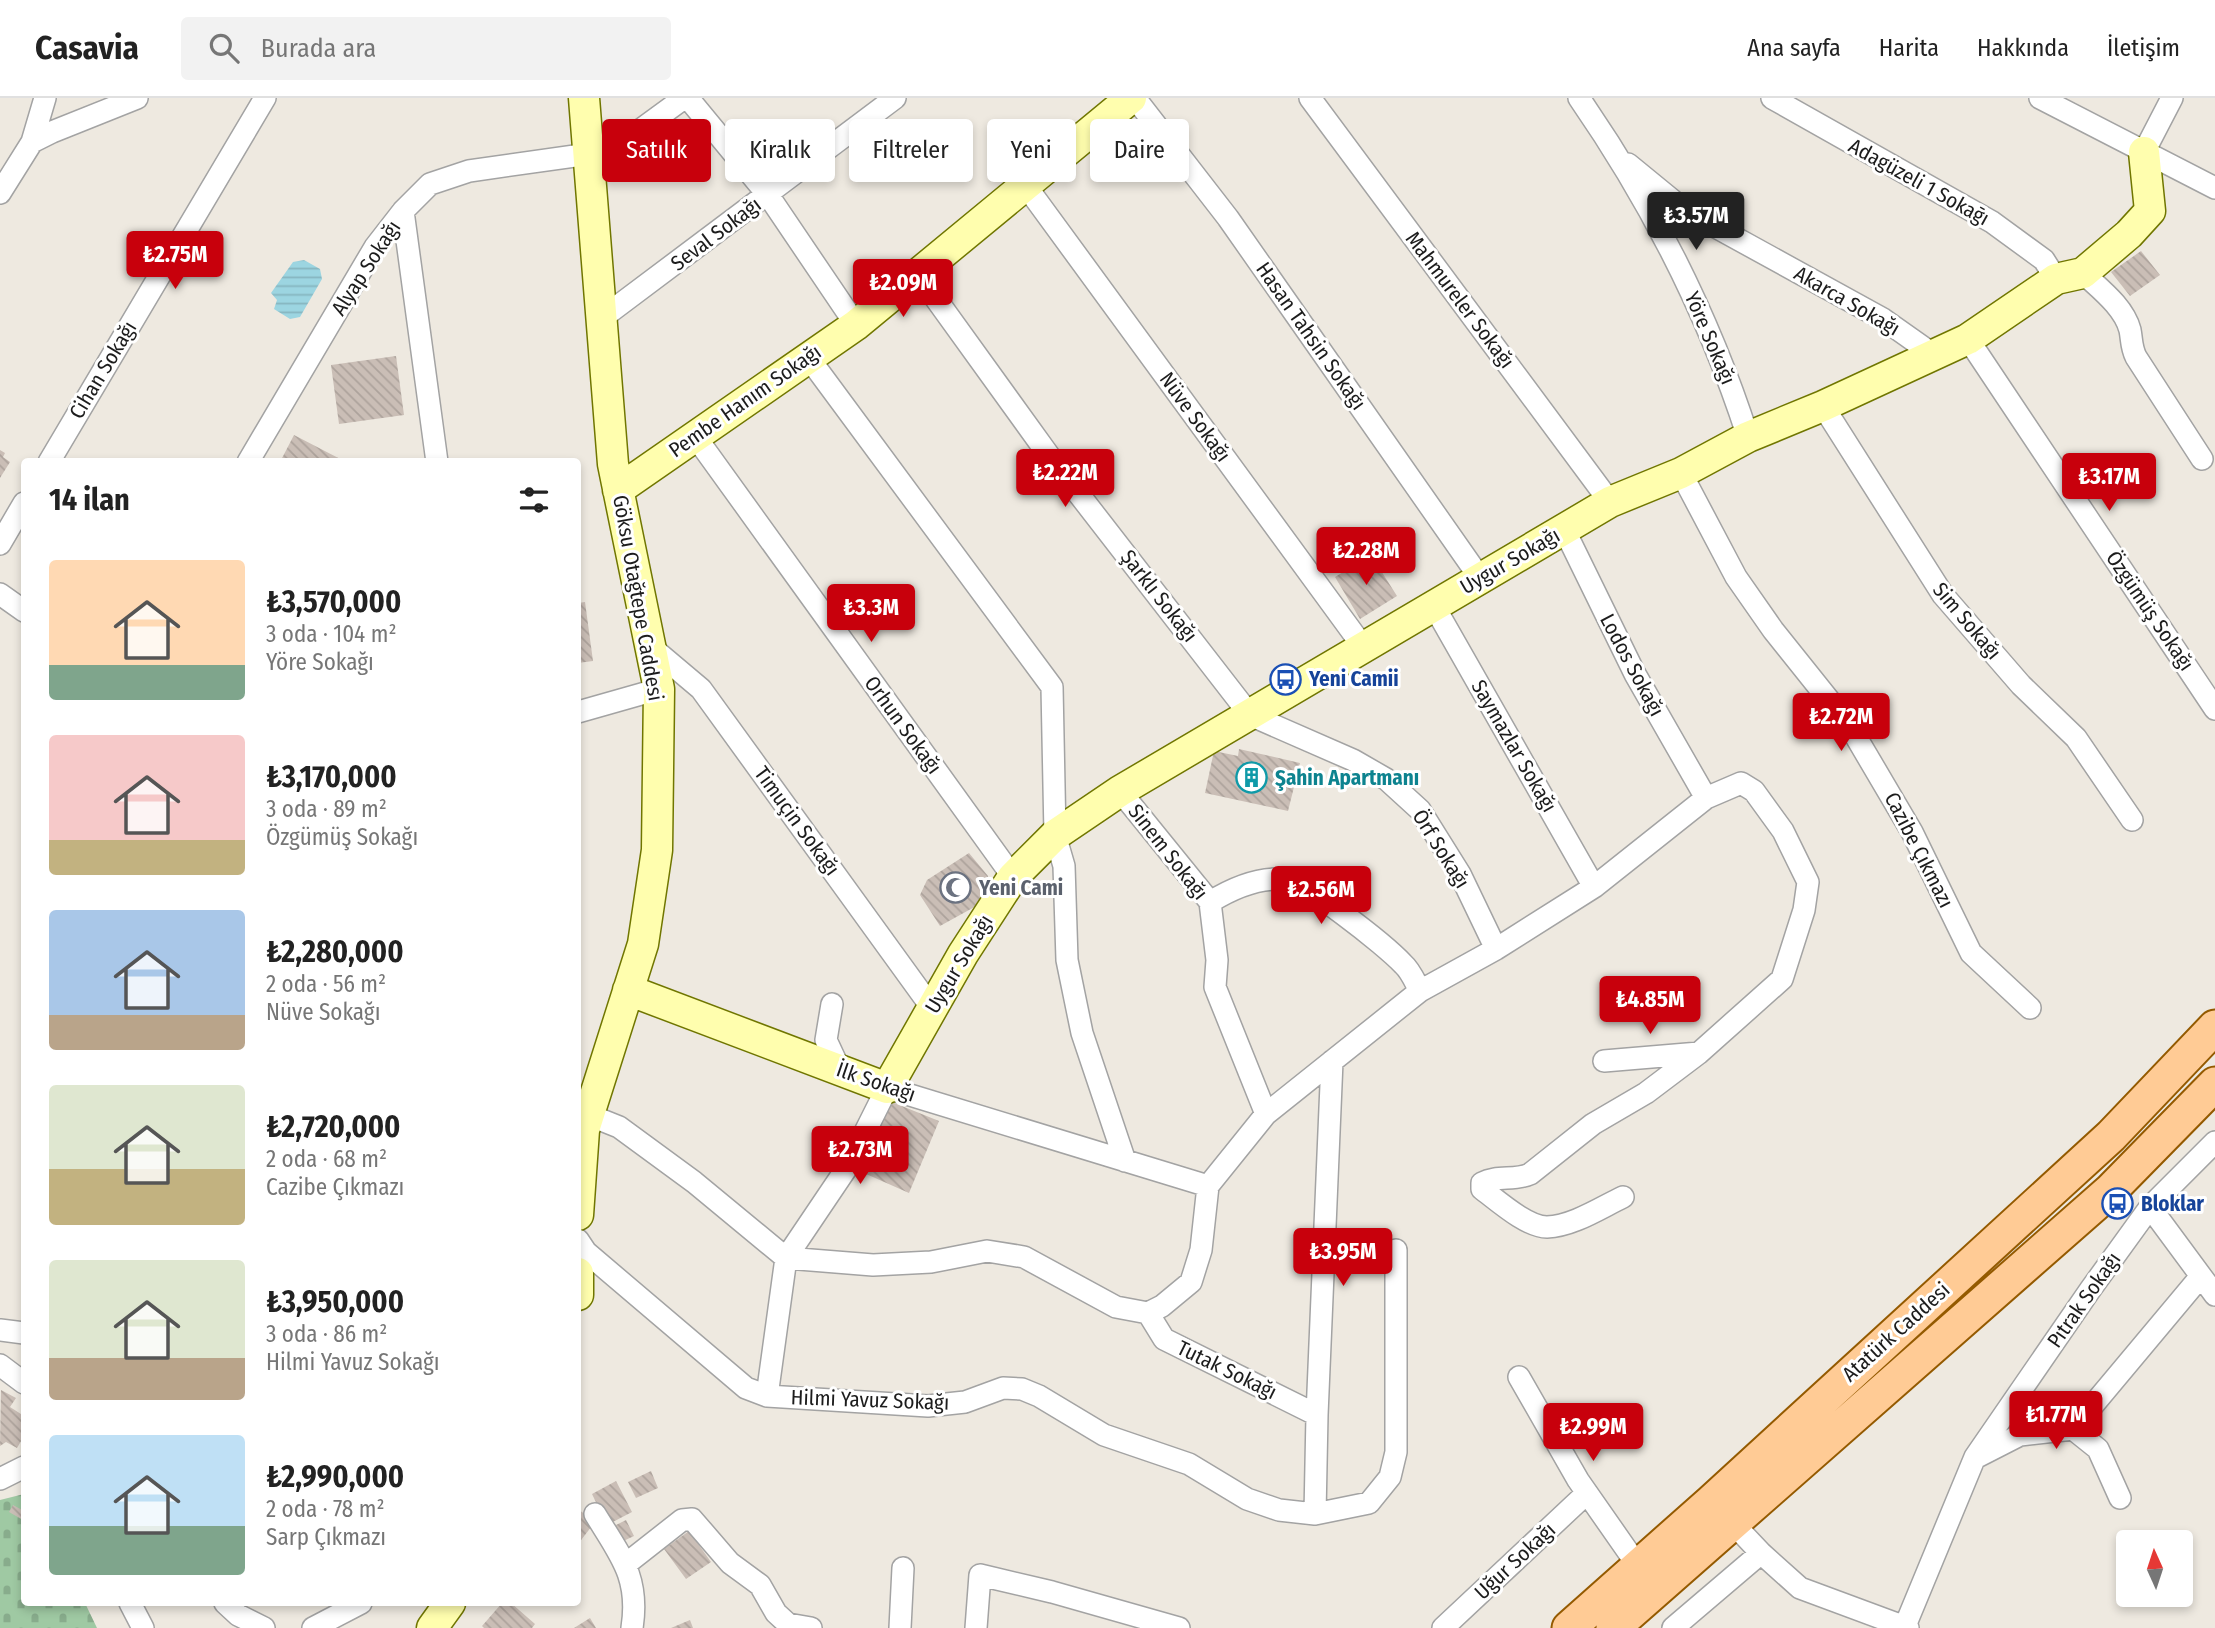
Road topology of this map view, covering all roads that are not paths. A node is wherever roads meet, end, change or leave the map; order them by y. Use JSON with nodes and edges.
{"nodes":[{"id":1,"x":44,"y":98,"type":"edge"},
{"id":2,"x":137,"y":98,"type":"edge"},
{"id":3,"x":265,"y":98,"type":"edge"},
{"id":4,"x":584,"y":98,"type":"edge"},
{"id":5,"x":686,"y":98,"type":"edge"},
{"id":6,"x":895,"y":98,"type":"edge"},
{"id":7,"x":1133,"y":98,"type":"edge"},
{"id":8,"x":1579,"y":98,"type":"edge"},
{"id":9,"x":1772,"y":98,"type":"edge"},
{"id":10,"x":2040,"y":98,"type":"edge"},
{"id":11,"x":2172,"y":98,"type":"edge"},
{"id":12,"x":1319,"y":102,"type":"edge"},
{"id":13,"x":32,"y":142,"type":"junction"},
{"id":14,"x":2144,"y":152,"type":"junction"},
{"id":15,"x":1620,"y":157,"type":"junction"},
{"id":16,"x":590,"y":160,"type":"junction"},
{"id":17,"x":1026,"y":186,"type":"junction"},
{"id":18,"x":2215,"y":188,"type":"edge"},
{"id":19,"x":0,"y":193,"type":"edge"},
{"id":20,"x":768,"y":195,"type":"junction"},
{"id":21,"x":403,"y":211,"type":"junction"},
{"id":22,"x":918,"y":274,"type":"junction"},
{"id":23,"x":2070,"y":276,"type":"junction"},
{"id":24,"x":602,"y":318,"type":"junction"},
{"id":25,"x":856,"y":325,"type":"junction"},
{"id":26,"x":1968,"y":339,"type":"junction"},
{"id":27,"x":1934,"y":355,"type":"junction"},
{"id":28,"x":808,"y":356,"type":"junction"},
{"id":29,"x":1823,"y":406,"type":"junction"},
{"id":30,"x":695,"y":436,"type":"junction"},
{"id":31,"x":1748,"y":437,"type":"junction"},
{"id":32,"x":51,"y":458,"type":"edge"},
{"id":33,"x":249,"y":458,"type":"edge"},
{"id":34,"x":436,"y":458,"type":"edge"},
{"id":35,"x":2202,"y":459,"type":"dead end"},
{"id":36,"x":1681,"y":473,"type":"junction"},
{"id":37,"x":618,"y":490,"type":"junction"},
{"id":38,"x":1610,"y":502,"type":"junction"},
{"id":39,"x":21,"y":508,"type":"edge"},
{"id":40,"x":1564,"y":529,"type":"junction"},
{"id":41,"x":0,"y":544,"type":"edge"},
{"id":42,"x":1479,"y":578,"type":"junction"},
{"id":43,"x":0,"y":594,"type":"edge"},
{"id":44,"x":1434,"y":606,"type":"junction"},
{"id":45,"x":21,"y":609,"type":"edge"},
{"id":46,"x":650,"y":646,"type":"junction"},
{"id":47,"x":1364,"y":648,"type":"junction"},
{"id":48,"x":659,"y":689,"type":"junction"},
{"id":49,"x":2215,"y":709,"type":"edge"},
{"id":50,"x":581,"y":711,"type":"edge"},
{"id":51,"x":1250,"y":715,"type":"junction"},
{"id":52,"x":1121,"y":791,"type":"junction"},
{"id":53,"x":1706,"y":798,"type":"junction"},
{"id":54,"x":2132,"y":820,"type":"dead end"},
{"id":55,"x":1055,"y":835,"type":"junction"},
{"id":56,"x":1013,"y":877,"type":"junction"},
{"id":57,"x":1594,"y":887,"type":"junction"},
{"id":58,"x":1210,"y":902,"type":"junction"},
{"id":59,"x":1496,"y":949,"type":"junction"},
{"id":60,"x":628,"y":990,"type":"junction"},
{"id":61,"x":1420,"y":991,"type":"junction"},
{"id":62,"x":832,"y":1004,"type":"dead end"},
{"id":63,"x":932,"y":1008,"type":"junction"},
{"id":64,"x":2030,"y":1008,"type":"dead end"},
{"id":65,"x":2215,"y":1027,"type":"edge"},
{"id":66,"x":1699,"y":1053,"type":"junction"},
{"id":67,"x":1332,"y":1061,"type":"junction"},
{"id":68,"x":1604,"y":1061,"type":"dead end"},
{"id":69,"x":840,"y":1070,"type":"junction"},
{"id":70,"x":887,"y":1088,"type":"junction"},
{"id":71,"x":2212,"y":1095,"type":"edge"},
{"id":72,"x":1266,"y":1114,"type":"junction"},
{"id":73,"x":583,"y":1115,"type":"edge"},
{"id":74,"x":2215,"y":1142,"type":"edge"},
{"id":75,"x":1125,"y":1161,"type":"junction"},
{"id":76,"x":581,"y":1173,"type":"edge"},
{"id":77,"x":1208,"y":1186,"type":"junction"},
{"id":78,"x":1623,"y":1197,"type":"dead end"},
{"id":79,"x":2150,"y":1207,"type":"junction"},
{"id":80,"x":581,"y":1244,"type":"edge"},
{"id":81,"x":1396,"y":1250,"type":"dead end"},
{"id":82,"x":786,"y":1258,"type":"junction"},
{"id":83,"x":2201,"y":1276,"type":"junction"},
{"id":84,"x":2215,"y":1295,"type":"edge"},
{"id":85,"x":1148,"y":1313,"type":"junction"},
{"id":86,"x":0,"y":1330,"type":"edge"},
{"id":87,"x":21,"y":1333,"type":"edge"},
{"id":88,"x":0,"y":1366,"type":"edge"},
{"id":89,"x":1519,"y":1377,"type":"dead end"},
{"id":90,"x":21,"y":1381,"type":"edge"},
{"id":91,"x":767,"y":1396,"type":"junction"},
{"id":92,"x":1317,"y":1415,"type":"junction"},
{"id":93,"x":2073,"y":1429,"type":"junction"},
{"id":94,"x":1975,"y":1457,"type":"junction"},
{"id":95,"x":21,"y":1468,"type":"edge"},
{"id":96,"x":0,"y":1479,"type":"edge"},
{"id":97,"x":1587,"y":1493,"type":"junction"},
{"id":98,"x":2120,"y":1498,"type":"dead end"},
{"id":99,"x":1722,"y":1512,"type":"junction"},
{"id":100,"x":595,"y":1514,"type":"dead end"},
{"id":101,"x":1315,"y":1514,"type":"junction"},
{"id":102,"x":1761,"y":1553,"type":"junction"},
{"id":103,"x":626,"y":1564,"type":"junction"},
{"id":104,"x":1638,"y":1566,"type":"junction"},
{"id":105,"x":903,"y":1568,"type":"dead end"},
{"id":106,"x":132,"y":1606,"type":"edge"},
{"id":107,"x":228,"y":1606,"type":"edge"},
{"id":108,"x":355,"y":1606,"type":"edge"},
{"id":109,"x":448,"y":1606,"type":"edge"},
{"id":110,"x":1907,"y":1627,"type":"edge"},
{"id":111,"x":143,"y":1628,"type":"edge"},
{"id":112,"x":264,"y":1628,"type":"edge"},
{"id":113,"x":313,"y":1628,"type":"edge"},
{"id":114,"x":432,"y":1628,"type":"edge"},
{"id":115,"x":632,"y":1628,"type":"edge"},
{"id":116,"x":811,"y":1628,"type":"edge"},
{"id":117,"x":900,"y":1628,"type":"edge"},
{"id":118,"x":976,"y":1628,"type":"edge"},
{"id":119,"x":1179,"y":1628,"type":"edge"},
{"id":120,"x":1443,"y":1628,"type":"edge"},
{"id":121,"x":1569,"y":1628,"type":"edge"},
{"id":122,"x":1613,"y":1628,"type":"edge"},
{"id":123,"x":1673,"y":1628,"type":"edge"}],
"edges":[{"from":1,"to":13,"type":"street"},
{"from":2,"to":13,"type":"street"},
{"from":3,"to":32,"type":"street","name":"Cihan Sokağı"},
{"from":4,"to":16,"type":"street","name":"Göksu Otağtepe Caddesi"},
{"from":5,"to":16,"type":"street"},
{"from":5,"to":20,"type":"street"},
{"from":6,"to":20,"type":"street","name":"Seval Sokağı"},
{"from":7,"to":17,"type":"street","name":"Pembe Hanım Sokağı"},
{"from":7,"to":42,"type":"street","name":"Hasan Tahsin Sokağı"},
{"from":8,"to":15,"type":"street","name":"Yöre Sokağı"},
{"from":9,"to":23,"type":"street","name":"Adagüzeli 1 Sokaḡı"},
{"from":10,"to":14,"type":"street"},
{"from":11,"to":14,"type":"street"},
{"from":12,"to":38,"type":"street","name":"Mahmureler Sokağı"},
{"from":13,"to":19,"type":"street"},
{"from":14,"to":18,"type":"street"},
{"from":14,"to":23,"type":"street","name":"Uygur Sokağı"},
{"from":15,"to":27,"type":"street","name":"Akarca Sokağı"},
{"from":15,"to":31,"type":"street","name":"Yöre Sokağı"},
{"from":16,"to":21,"type":"street","name":"Alyap Sokağı"},
{"from":16,"to":24,"type":"street","name":"Göksu Otağtepe Caddesi"},
{"from":17,"to":22,"type":"street","name":"Pembe Hanım Sokağı"},
{"from":17,"to":47,"type":"street","name":"Nüve Sokağı"},
{"from":20,"to":24,"type":"street","name":"Seval Sokağı"},
{"from":20,"to":25,"type":"street"},
{"from":21,"to":33,"type":"street","name":"Alyap Sokağı"},
{"from":21,"to":34,"type":"street"},
{"from":22,"to":25,"type":"street","name":"Pembe Hanım Sokağı"},
{"from":22,"to":51,"type":"street","name":"Şarklı Sokağı"},
{"from":23,"to":26,"type":"street","name":"Uygur Sokağı"},
{"from":23,"to":35,"type":"street","name":"Adagüzeli 1 Sokaḡı"},
{"from":24,"to":37,"type":"street","name":"Göksu Otağtepe Caddesi"},
{"from":25,"to":28,"type":"street","name":"Pembe Hanım Sokağı"},
{"from":26,"to":27,"type":"street","name":"Uygur Sokağı"},
{"from":26,"to":49,"type":"street","name":"Özgümüş Sokağı"},
{"from":27,"to":29,"type":"street","name":"Uygur Sokağı"},
{"from":28,"to":30,"type":"street","name":"Pembe Hanım Sokağı"},
{"from":28,"to":55,"type":"street"},
{"from":29,"to":31,"type":"street","name":"Uygur Sokağı"},
{"from":29,"to":54,"type":"street","name":"Sim Sokağı"},
{"from":30,"to":37,"type":"street","name":"Pembe Hanım Sokağı"},
{"from":30,"to":56,"type":"street","name":"Orhun Sokağı"},
{"from":31,"to":36,"type":"street","name":"Uygur Sokağı"},
{"from":36,"to":38,"type":"street","name":"Uygur Sokağı"},
{"from":36,"to":64,"type":"street","name":"Cazibe Çıkmazı"},
{"from":37,"to":46,"type":"street","name":"Göksu Otağtepe Caddesi"},
{"from":38,"to":40,"type":"street","name":"Uygur Sokağı"},
{"from":39,"to":41,"type":"street"},
{"from":40,"to":42,"type":"street","name":"Uygur Sokağı"},
{"from":40,"to":53,"type":"street","name":"Lodos Sokağı"},
{"from":42,"to":44,"type":"street","name":"Uygur Sokağı"},
{"from":43,"to":45,"type":"street"},
{"from":44,"to":47,"type":"street","name":"Uygur Sokağı"},
{"from":44,"to":57,"type":"street","name":"Saymazlar Sokağı"},
{"from":46,"to":48,"type":"street","name":"Göksu Otağtepe Caddesi"},
{"from":46,"to":63,"type":"street","name":"Timuçin Sokağı"},
{"from":47,"to":51,"type":"street","name":"Uygur Sokağı"},
{"from":48,"to":50,"type":"street"},
{"from":48,"to":60,"type":"street","name":"Göksu Otağtepe Caddesi"},
{"from":51,"to":52,"type":"street","name":"Uygur Sokağı"},
{"from":51,"to":59,"type":"street","name":"Örf Sokağı"},
{"from":52,"to":55,"type":"street","name":"Uygur Sokağı"},
{"from":52,"to":58,"type":"street","name":"Sinem Sokağı"},
{"from":53,"to":57,"type":"street"},
{"from":53,"to":66,"type":"street"},
{"from":55,"to":56,"type":"street","name":"Uygur Sokağı"},
{"from":55,"to":75,"type":"street"},
{"from":56,"to":63,"type":"street","name":"Uygur Sokağı"},
{"from":57,"to":59,"type":"street"},
{"from":58,"to":61,"type":"street"},
{"from":58,"to":72,"type":"street","name":"Sinem Sokağı"},
{"from":59,"to":61,"type":"street"},
{"from":60,"to":69,"type":"street","name":"İlk Sokağı"},
{"from":60,"to":73,"type":"street","name":"Göksu Otağtepe Caddesi"},
{"from":61,"to":67,"type":"street"},
{"from":62,"to":69,"type":"street"},
{"from":63,"to":70,"type":"street","name":"Uygur Sokağı"},
{"from":65,"to":99,"type":"main road","name":"Atatürk Caddesi"},
{"from":66,"to":68,"type":"street"},
{"from":66,"to":78,"type":"street"},
{"from":67,"to":72,"type":"street"},
{"from":67,"to":92,"type":"street"},
{"from":69,"to":70,"type":"street","name":"İlk Sokağı"},
{"from":70,"to":75,"type":"street","name":"İlk Sokağı"},
{"from":70,"to":82,"type":"street"},
{"from":71,"to":99,"type":"main road","name":"Atatürk Caddesi"},
{"from":72,"to":77,"type":"street"},
{"from":73,"to":76,"type":"street","name":"Göksu Otağtepe Caddesi"},
{"from":73,"to":82,"type":"street"},
{"from":74,"to":79,"type":"street","name":"Pıtrak Sokağı"},
{"from":75,"to":77,"type":"street","name":"İlk Sokağı"},
{"from":77,"to":85,"type":"street"},
{"from":79,"to":83,"type":"street"},
{"from":79,"to":94,"type":"street","name":"Pıtrak Sokağı"},
{"from":80,"to":91,"type":"street","name":"Hilmi Yavuz Sokağı"},
{"from":81,"to":101,"type":"street","name":"Hilmi Yavuz Sokağı"},
{"from":82,"to":85,"type":"street"},
{"from":82,"to":91,"type":"street"},
{"from":83,"to":84,"type":"street"},
{"from":83,"to":93,"type":"street"},
{"from":85,"to":92,"type":"street","name":"Tutak Sokağı"},
{"from":86,"to":87,"type":"street"},
{"from":88,"to":90,"type":"street"},
{"from":89,"to":97,"type":"street"},
{"from":91,"to":101,"type":"street","name":"Hilmi Yavuz Sokağı"},
{"from":92,"to":101,"type":"street"},
{"from":93,"to":94,"type":"street"},
{"from":93,"to":98,"type":"street"},
{"from":94,"to":110,"type":"street","name":"Pıtrak Sokağı"},
{"from":95,"to":96,"type":"street"},
{"from":97,"to":104,"type":"street"},
{"from":97,"to":120,"type":"street","name":"Uğur Sokağı"},
{"from":99,"to":102,"type":"street"},
{"from":99,"to":104,"type":"main road","name":"Atatürk Caddesi"},
{"from":99,"to":122,"type":"main road","name":"Atatürk Caddesi"},
{"from":100,"to":103,"type":"street"},
{"from":102,"to":110,"type":"street"},
{"from":102,"to":123,"type":"street"},
{"from":103,"to":115,"type":"street"},
{"from":103,"to":116,"type":"street"},
{"from":104,"to":121,"type":"main road","name":"Atatürk Caddesi"},
{"from":105,"to":117,"type":"street"},
{"from":106,"to":111,"type":"street"},
{"from":107,"to":112,"type":"street"},
{"from":108,"to":113,"type":"street"},
{"from":109,"to":114,"type":"street"},
{"from":118,"to":119,"type":"street"}]}
